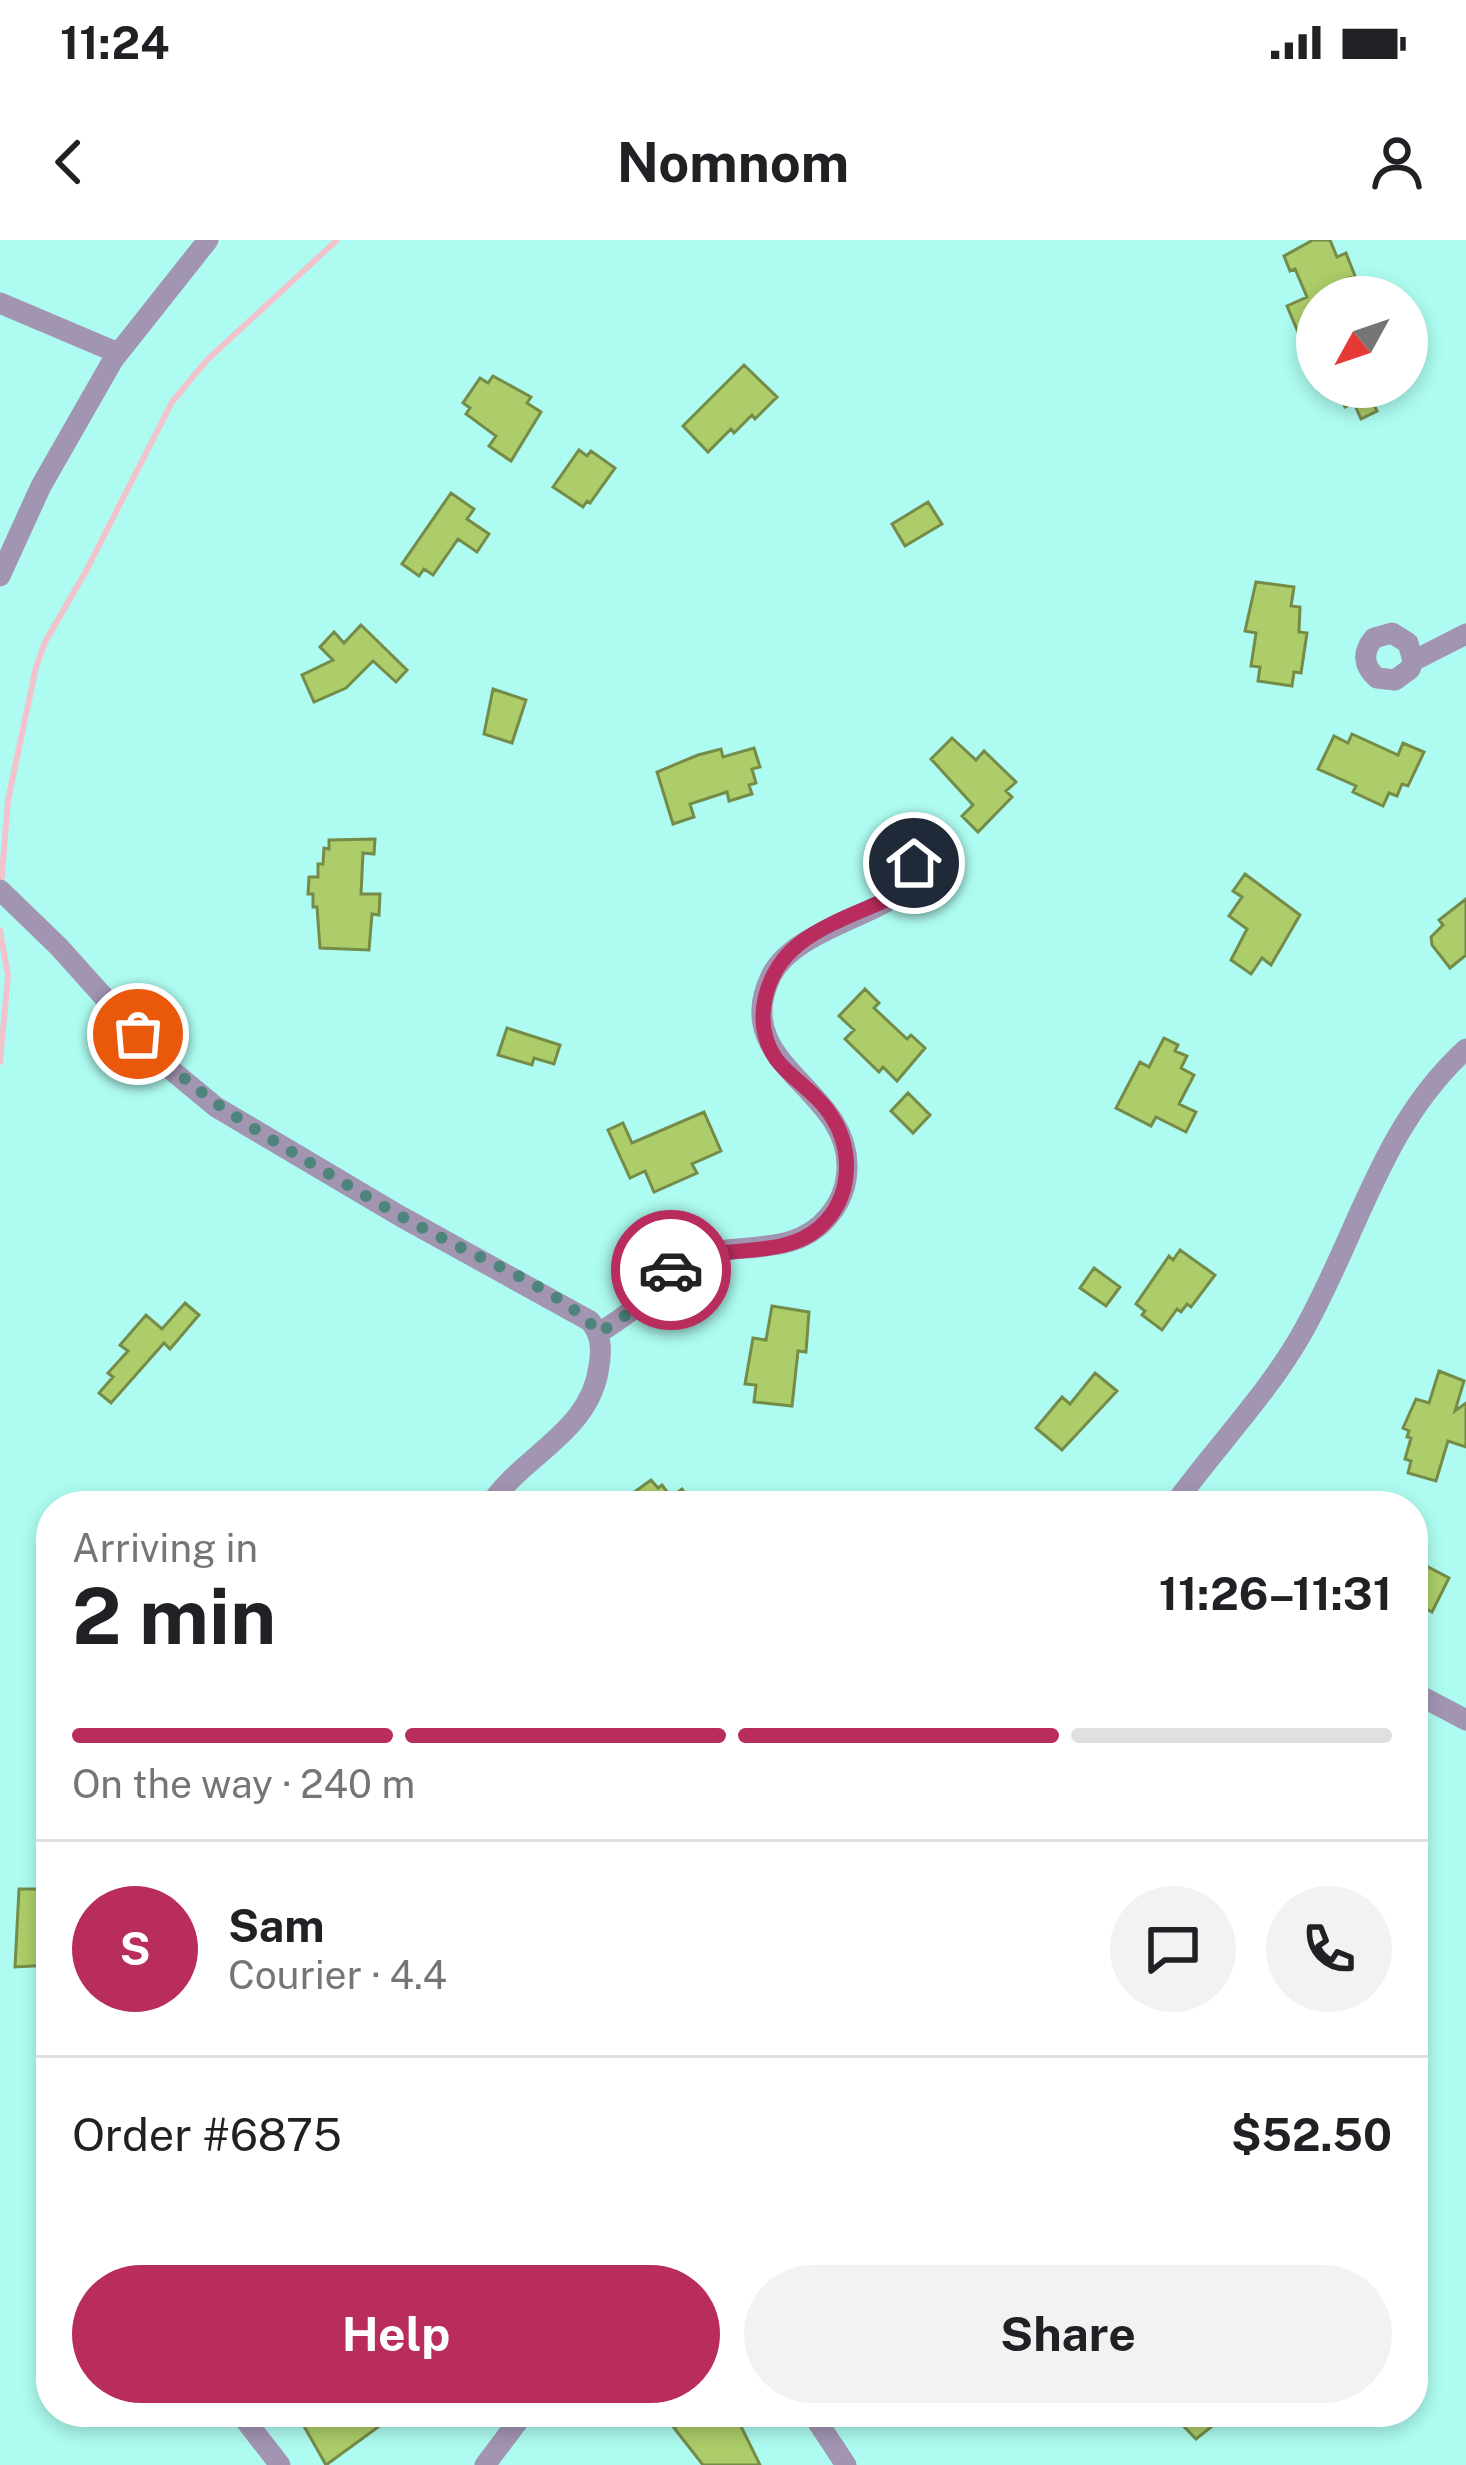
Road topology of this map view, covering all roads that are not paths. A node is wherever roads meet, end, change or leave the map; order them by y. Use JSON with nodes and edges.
{"nodes":[{"id":1,"x":196,"y":244,"type":"edge"},
{"id":2,"x":0,"y":303,"type":"edge"},
{"id":3,"x":118,"y":353,"type":"junction"},
{"id":4,"x":0,"y":576,"type":"edge"},
{"id":5,"x":1466,"y":634,"type":"edge"},
{"id":6,"x":1413,"y":661,"type":"dead end"},
{"id":7,"x":908,"y":854,"type":"dead end"},
{"id":8,"x":0,"y":890,"type":"edge"},
{"id":9,"x":1466,"y":1049,"type":"edge"},
{"id":10,"x":599,"y":1333,"type":"junction"},
{"id":11,"x":499,"y":1491,"type":"edge"},
{"id":12,"x":1184,"y":1491,"type":"edge"},
{"id":13,"x":1428,"y":1700,"type":"edge"},
{"id":14,"x":1466,"y":1720,"type":"edge"},
{"id":15,"x":250,"y":2427,"type":"edge"},
{"id":16,"x":514,"y":2427,"type":"edge"},
{"id":17,"x":821,"y":2427,"type":"edge"},
{"id":18,"x":280,"y":2465,"type":"edge"},
{"id":19,"x":485,"y":2465,"type":"edge"},
{"id":20,"x":846,"y":2465,"type":"edge"}],
"edges":[{"from":1,"to":3,"type":"street"},
{"from":2,"to":3,"type":"street"},
{"from":3,"to":4,"type":"street"},
{"from":5,"to":6,"type":"street"},
{"from":7,"to":10,"type":"street"},
{"from":8,"to":10,"type":"street"},
{"from":9,"to":12,"type":"street"},
{"from":10,"to":11,"type":"street"},
{"from":13,"to":14,"type":"street"},
{"from":15,"to":18,"type":"street"},
{"from":16,"to":19,"type":"street"},
{"from":17,"to":20,"type":"street"}]}
